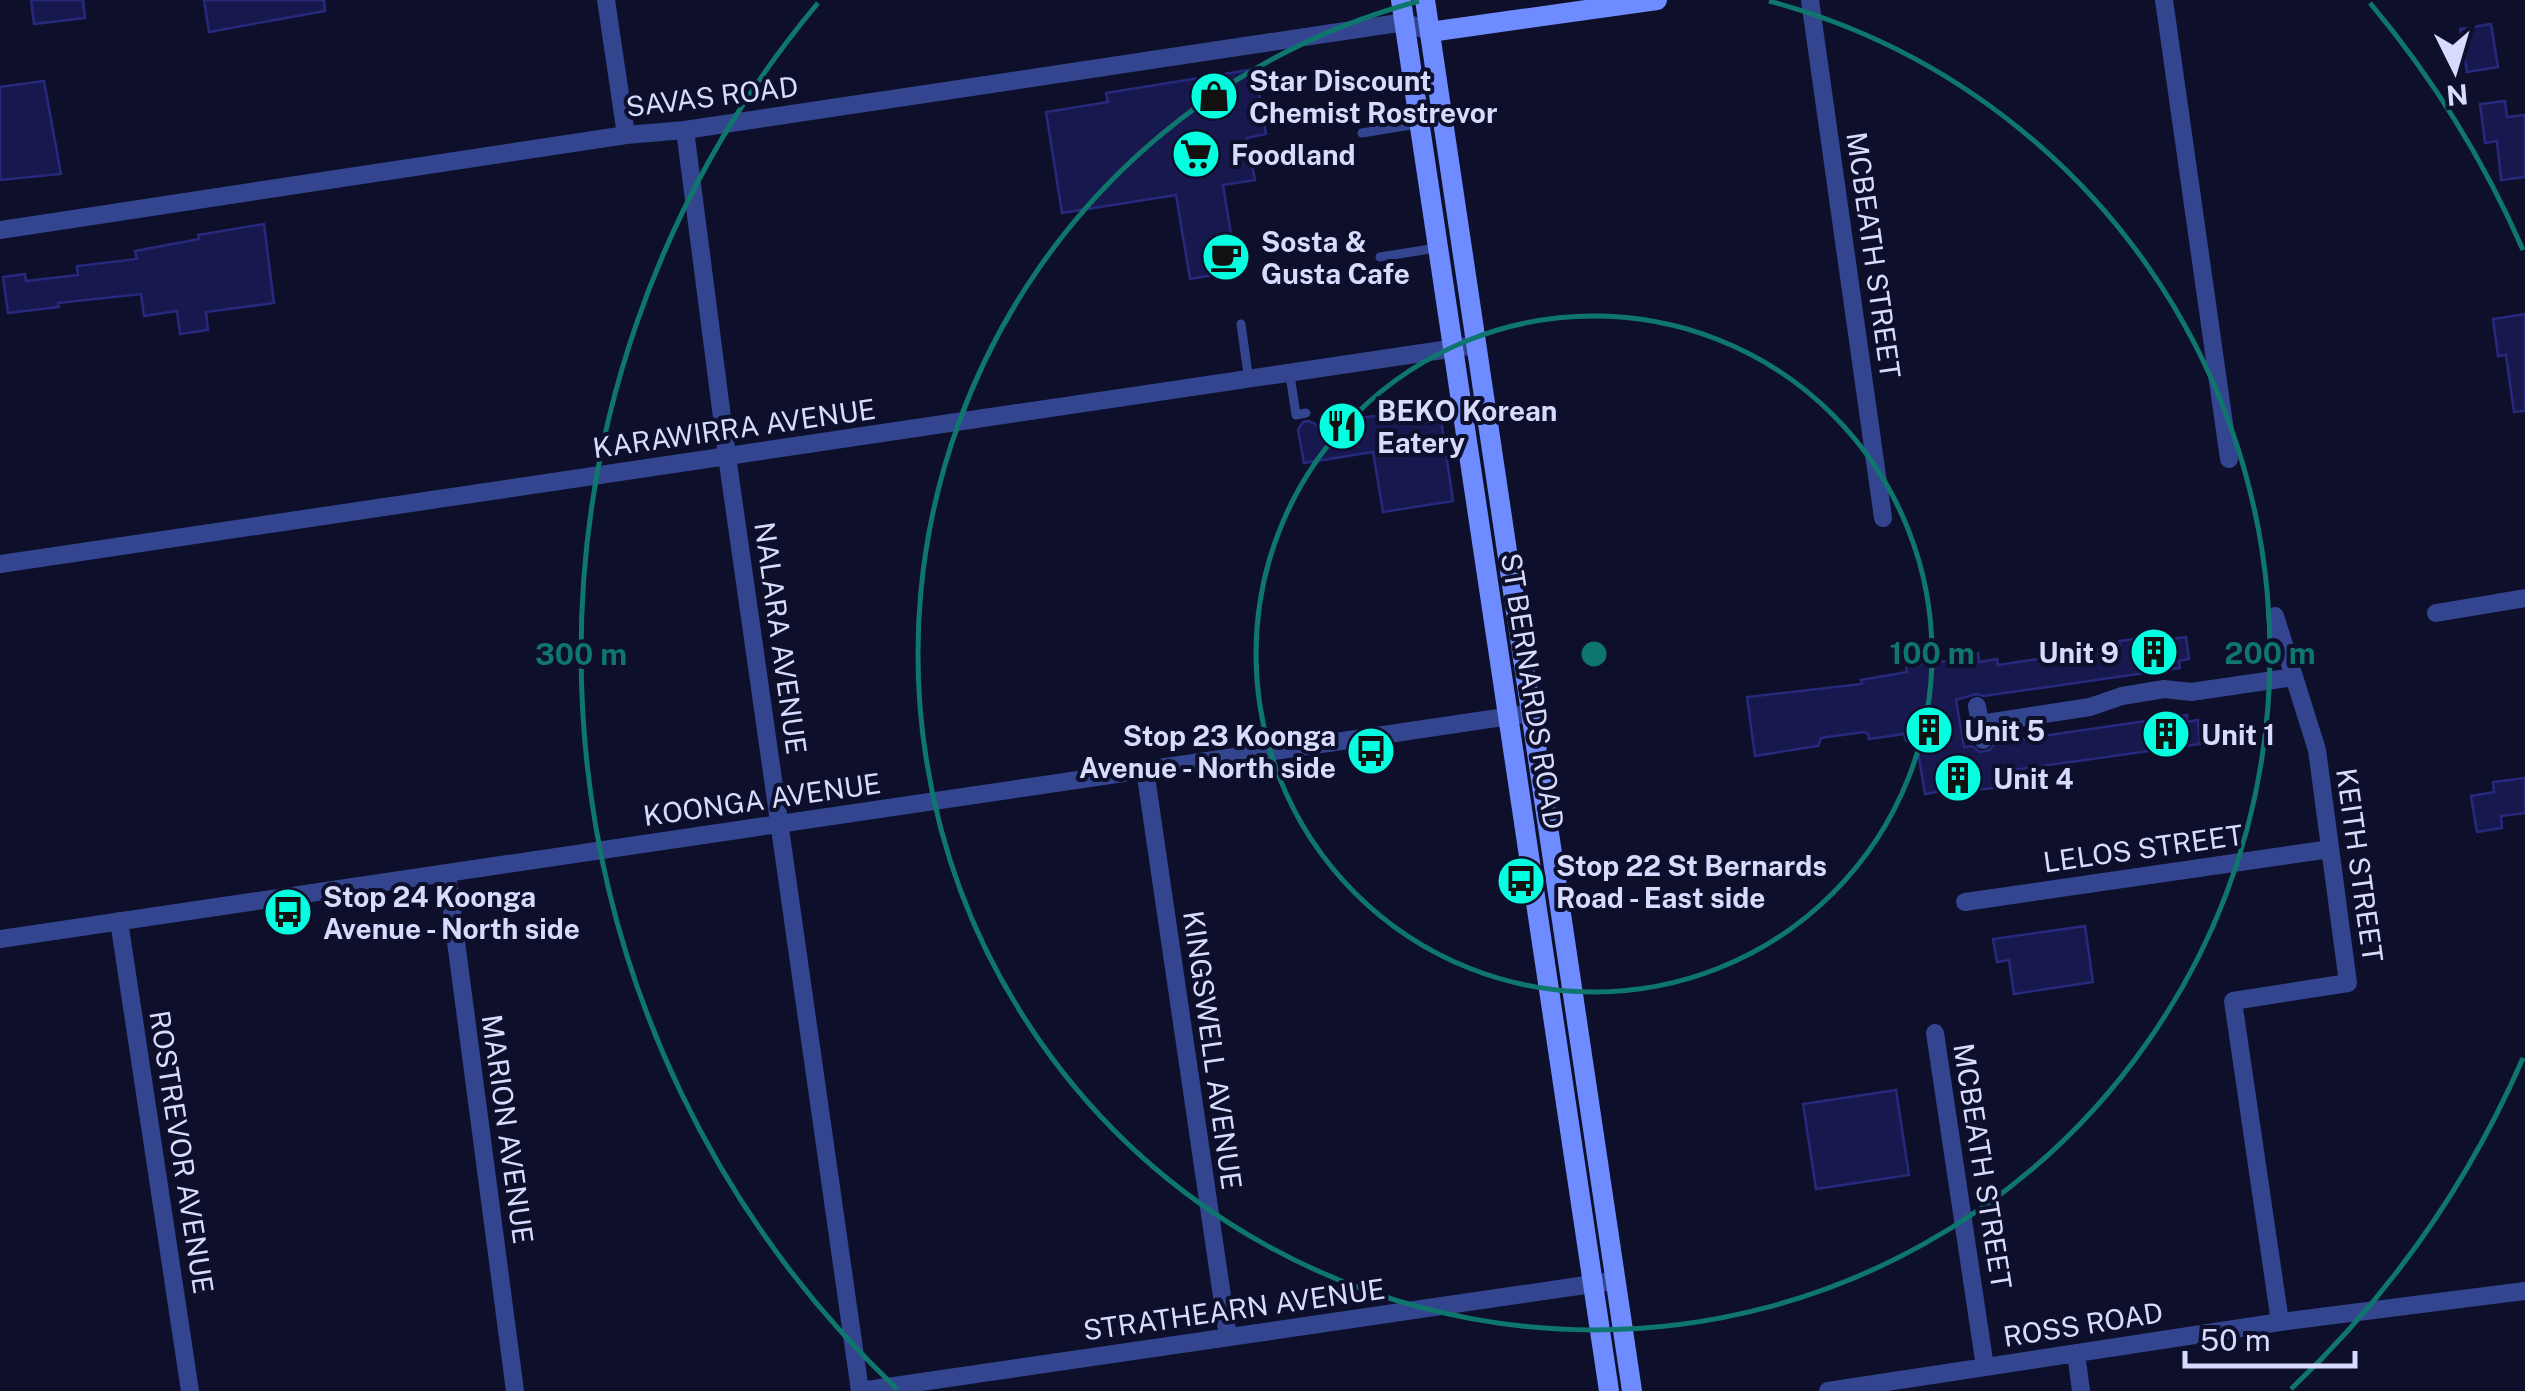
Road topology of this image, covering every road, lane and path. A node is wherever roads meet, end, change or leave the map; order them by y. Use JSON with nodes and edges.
{"nodes":[{"id":1,"x":606,"y":0,"type":"edge"},
{"id":2,"x":1402,"y":0,"type":"edge"},
{"id":3,"x":1425,"y":0,"type":"edge"},
{"id":4,"x":1657,"y":0,"type":"edge"},
{"id":5,"x":1810,"y":0,"type":"edge"},
{"id":6,"x":2164,"y":0,"type":"edge"},
{"id":7,"x":1405,"y":22,"type":"junction"},
{"id":8,"x":1430,"y":32,"type":"junction"},
{"id":9,"x":1420,"y":124,"type":"junction"},
{"id":10,"x":684,"y":130,"type":"junction"},
{"id":11,"x":1362,"y":132,"type":"dead end"},
{"id":12,"x":626,"y":135,"type":"junction"},
{"id":13,"x":0,"y":230,"type":"edge"},
{"id":14,"x":1439,"y":248,"type":"junction"},
{"id":15,"x":1380,"y":257,"type":"dead end"},
{"id":16,"x":1241,"y":324,"type":"dead end"},
{"id":17,"x":1476,"y":345,"type":"junction"},
{"id":18,"x":1453,"y":349,"type":"junction"},
{"id":19,"x":1290,"y":375,"type":"junction"},
{"id":20,"x":1250,"y":381,"type":"junction"},
{"id":21,"x":1306,"y":414,"type":"dead end"},
{"id":22,"x":728,"y":456,"type":"junction"},
{"id":23,"x":2230,"y":459,"type":"dead end"},
{"id":24,"x":1883,"y":518,"type":"dead end"},
{"id":25,"x":0,"y":564,"type":"edge"},
{"id":26,"x":2525,"y":598,"type":"edge"},
{"id":27,"x":2436,"y":612,"type":"dead end"},
{"id":28,"x":2275,"y":616,"type":"dead end"},
{"id":29,"x":2294,"y":677,"type":"junction"},
{"id":30,"x":1531,"y":713,"type":"junction"},
{"id":31,"x":1509,"y":716,"type":"junction"},
{"id":32,"x":1980,"y":724,"type":"dead end"},
{"id":33,"x":1145,"y":770,"type":"junction"},
{"id":34,"x":780,"y":824,"type":"junction"},
{"id":35,"x":2330,"y":849,"type":"junction"},
{"id":36,"x":446,"y":874,"type":"junction"},
{"id":37,"x":1965,"y":902,"type":"dead end"},
{"id":38,"x":119,"y":921,"type":"junction"},
{"id":39,"x":0,"y":939,"type":"edge"},
{"id":40,"x":1935,"y":1033,"type":"dead end"},
{"id":41,"x":1616,"y":1281,"type":"junction"},
{"id":42,"x":1594,"y":1284,"type":"junction"},
{"id":43,"x":2525,"y":1291,"type":"edge"},
{"id":44,"x":2280,"y":1322,"type":"junction"},
{"id":45,"x":1228,"y":1338,"type":"junction"},
{"id":46,"x":2076,"y":1353,"type":"junction"},
{"id":47,"x":1985,"y":1367,"type":"junction"},
{"id":48,"x":976,"y":1383,"type":"edge"},
{"id":49,"x":190,"y":1391,"type":"edge"},
{"id":50,"x":515,"y":1391,"type":"edge"},
{"id":51,"x":860,"y":1391,"type":"edge"},
{"id":52,"x":1609,"y":1391,"type":"edge"},
{"id":53,"x":1632,"y":1391,"type":"edge"},
{"id":54,"x":1828,"y":1391,"type":"edge"},
{"id":55,"x":2082,"y":1391,"type":"edge"}],
"edges":[{"from":1,"to":12,"type":"street"},
{"from":2,"to":7,"type":"main road","name":"ST BERNARDS ROAD"},
{"from":3,"to":8,"type":"main road","name":"ST BERNARDS ROAD"},
{"from":4,"to":8,"type":"main road"},
{"from":5,"to":24,"type":"street","name":"MCBEATH STREET"},
{"from":6,"to":23,"type":"street"},
{"from":7,"to":8,"type":"street"},
{"from":7,"to":9,"type":"main road","name":"ST BERNARDS ROAD"},
{"from":7,"to":10,"type":"street","name":"SAVAS ROAD"},
{"from":8,"to":17,"type":"main road","name":"ST BERNARDS ROAD"},
{"from":9,"to":11,"type":"lane"},
{"from":9,"to":14,"type":"main road","name":"ST BERNARDS ROAD"},
{"from":10,"to":12,"type":"street","name":"SAVAS ROAD"},
{"from":10,"to":22,"type":"street","name":"NALARA AVENUE"},
{"from":12,"to":13,"type":"street","name":"SAVAS ROAD"},
{"from":14,"to":15,"type":"lane"},
{"from":14,"to":18,"type":"main road","name":"ST BERNARDS ROAD"},
{"from":16,"to":20,"type":"lane"},
{"from":17,"to":18,"type":"street","name":"KARAWIRRA AVENUE"},
{"from":17,"to":30,"type":"main road","name":"ST BERNARDS ROAD"},
{"from":18,"to":19,"type":"street","name":"KARAWIRRA AVENUE"},
{"from":18,"to":31,"type":"main road","name":"ST BERNARDS ROAD"},
{"from":19,"to":20,"type":"street","name":"KARAWIRRA AVENUE"},
{"from":19,"to":21,"type":"lane"},
{"from":20,"to":22,"type":"street","name":"KARAWIRRA AVENUE"},
{"from":22,"to":25,"type":"street","name":"KARAWIRRA AVENUE"},
{"from":22,"to":34,"type":"street","name":"NALARA AVENUE"},
{"from":26,"to":27,"type":"street"},
{"from":28,"to":29,"type":"street","name":"KEITH STREET"},
{"from":29,"to":32,"type":"street"},
{"from":29,"to":35,"type":"street","name":"KEITH STREET"},
{"from":30,"to":31,"type":"street","name":"KOONGA AVENUE"},
{"from":30,"to":41,"type":"main road","name":"ST BERNARDS ROAD"},
{"from":31,"to":33,"type":"street","name":"KOONGA AVENUE"},
{"from":31,"to":42,"type":"main road","name":"ST BERNARDS ROAD"},
{"from":33,"to":34,"type":"street","name":"KOONGA AVENUE"},
{"from":33,"to":45,"type":"street","name":"KINGSWELL AVENUE"},
{"from":34,"to":36,"type":"street","name":"KOONGA AVENUE"},
{"from":34,"to":51,"type":"street","name":"NALARA AVENUE"},
{"from":35,"to":37,"type":"street","name":"LELOS STREET"},
{"from":35,"to":44,"type":"street","name":"KEITH STREET"},
{"from":36,"to":38,"type":"street","name":"KOONGA AVENUE"},
{"from":36,"to":50,"type":"street","name":"MARION AVENUE"},
{"from":38,"to":39,"type":"street","name":"KOONGA AVENUE"},
{"from":38,"to":49,"type":"street","name":"ROSTREVOR AVENUE"},
{"from":40,"to":47,"type":"street","name":"MCBEATH STREET"},
{"from":41,"to":42,"type":"street","name":"STRATHEARN AVENUE"},
{"from":41,"to":53,"type":"main road","name":"ST BERNARDS ROAD"},
{"from":42,"to":45,"type":"street","name":"STRATHEARN AVENUE"},
{"from":42,"to":52,"type":"main road","name":"ST BERNARDS ROAD"},
{"from":43,"to":44,"type":"street","name":"ROSS ROAD"},
{"from":44,"to":46,"type":"street","name":"ROSS ROAD"},
{"from":45,"to":48,"type":"street","name":"STRATHEARN AVENUE"},
{"from":46,"to":47,"type":"street","name":"ROSS ROAD"},
{"from":46,"to":55,"type":"street"},
{"from":47,"to":54,"type":"street","name":"ROSS ROAD"},
{"from":48,"to":51,"type":"street","name":"STRATHEARN AVENUE"}]}
